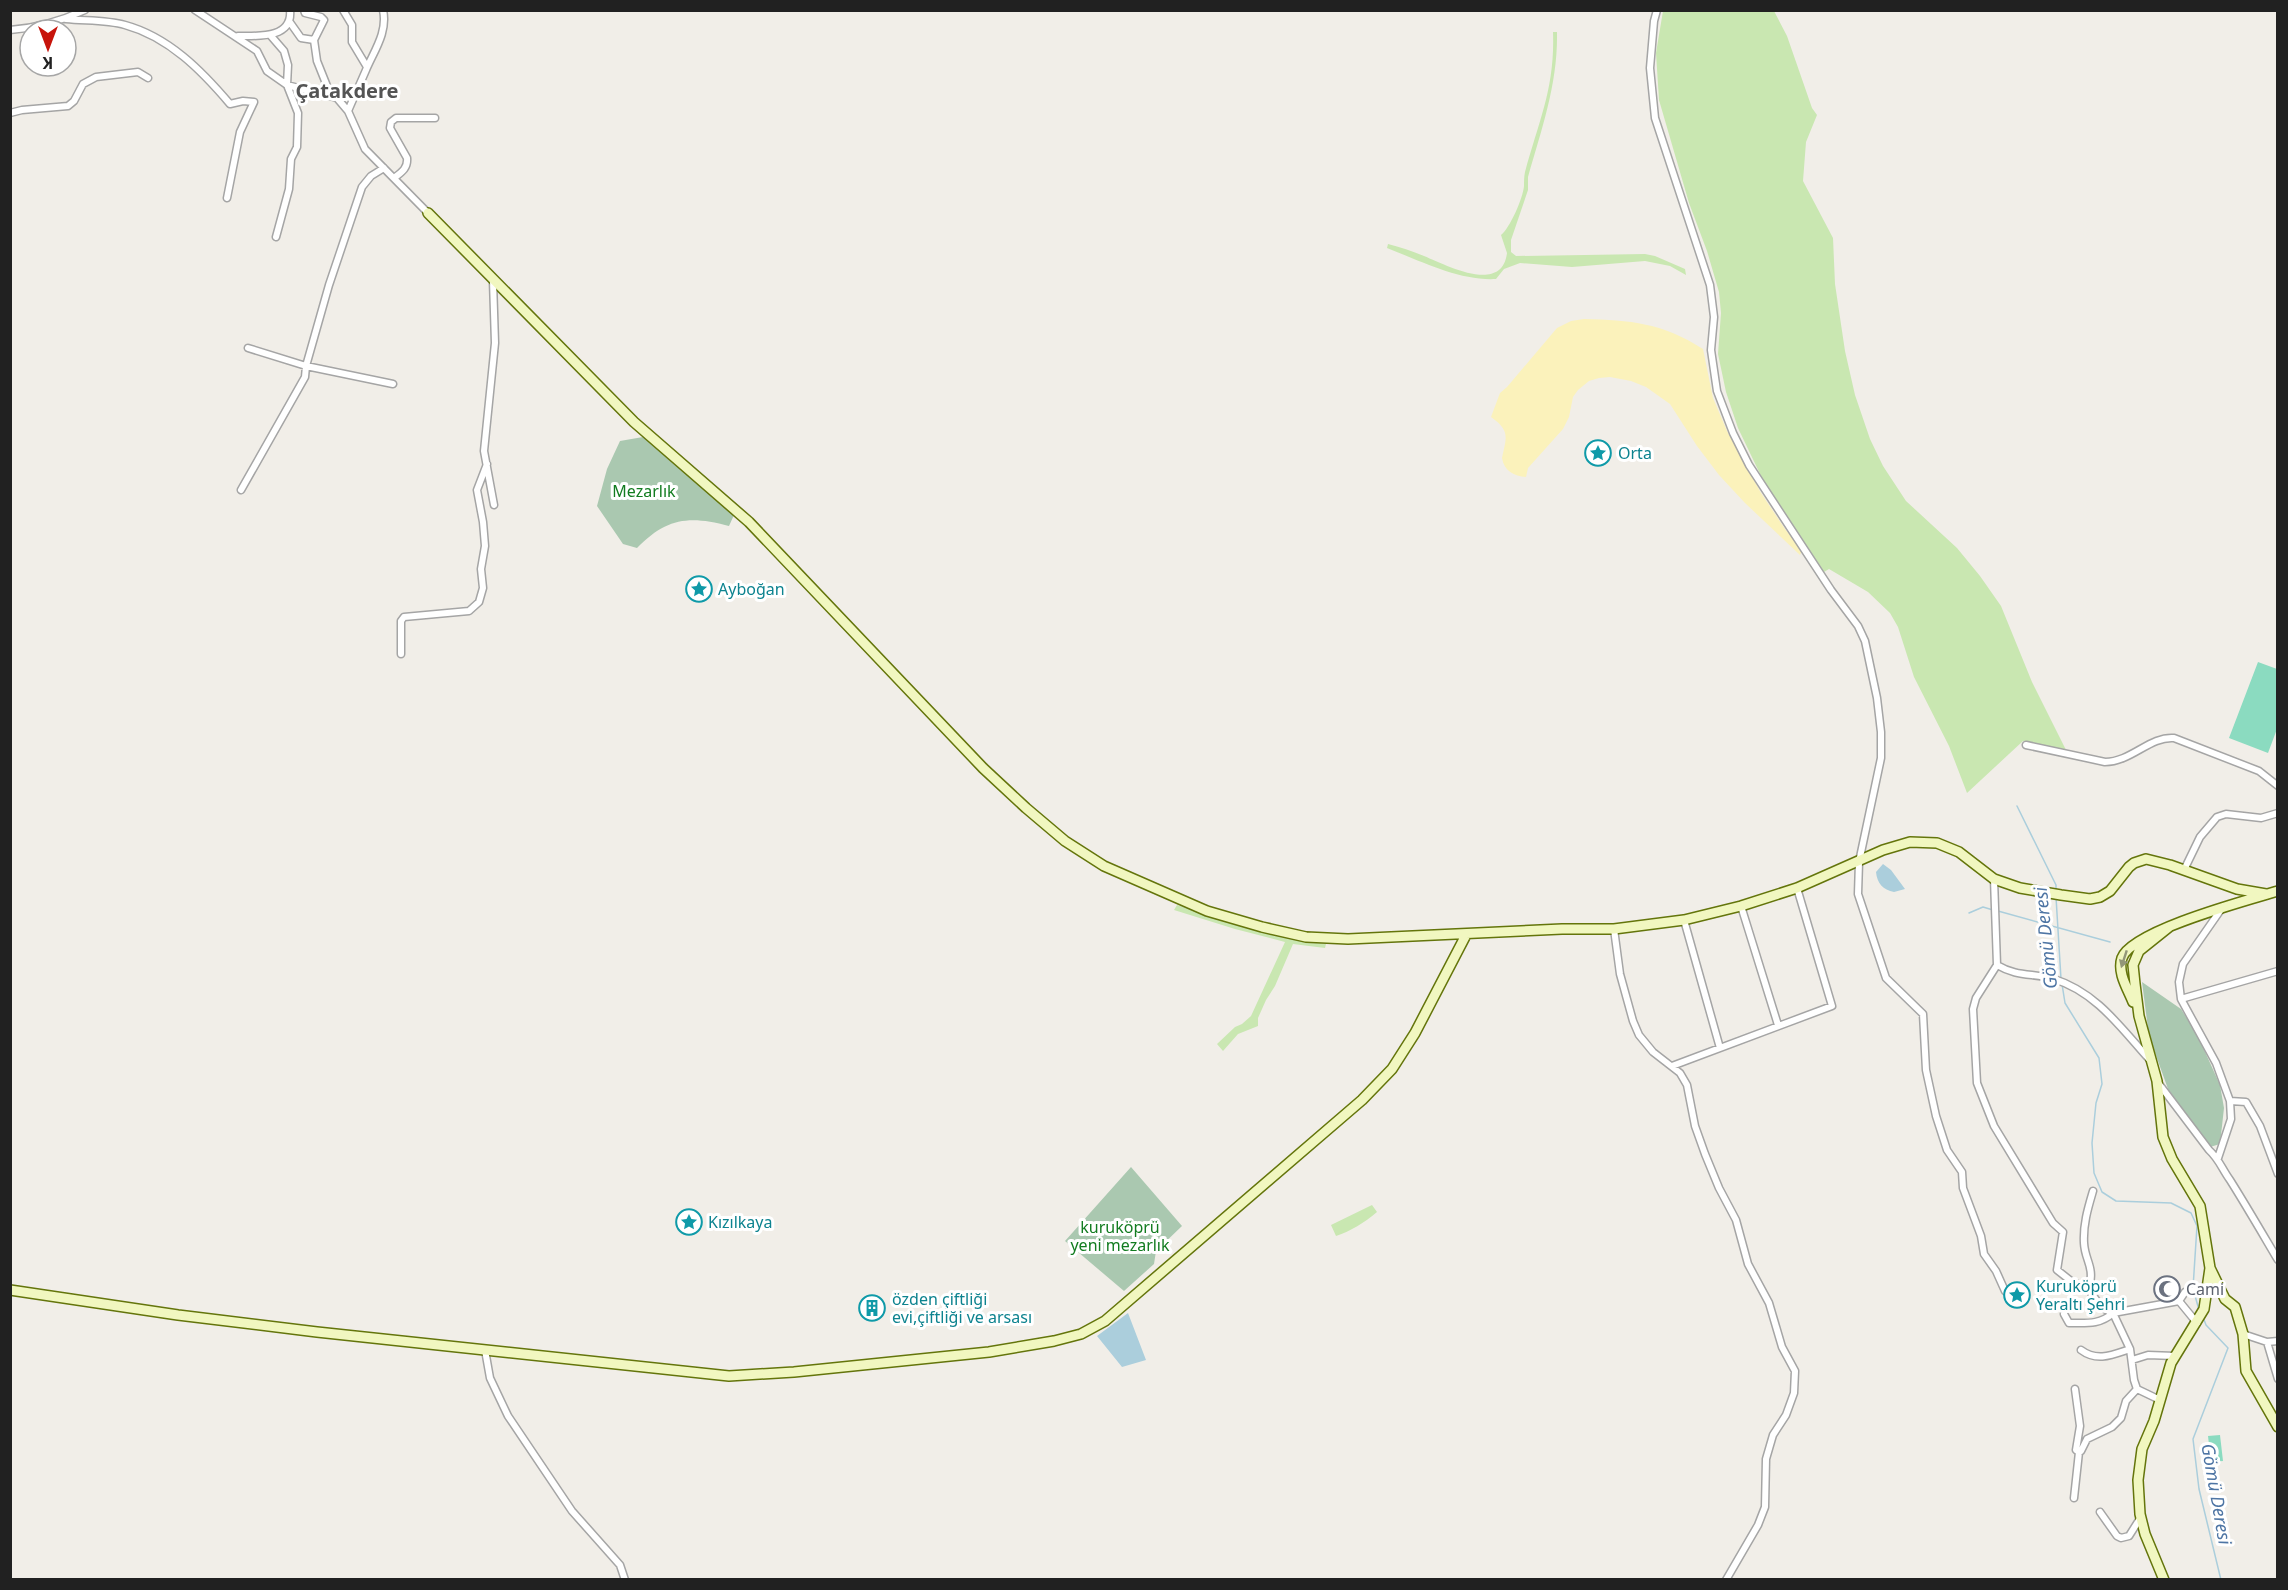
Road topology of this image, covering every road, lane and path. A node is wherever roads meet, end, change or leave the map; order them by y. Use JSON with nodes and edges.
{"nodes":[{"id":1,"x":85,"y":10,"type":"edge"},
{"id":2,"x":195,"y":10,"type":"edge"},
{"id":3,"x":290,"y":10,"type":"edge"},
{"id":4,"x":304,"y":10,"type":"edge"},
{"id":5,"x":343,"y":10,"type":"edge"},
{"id":6,"x":383,"y":10,"type":"edge"},
{"id":7,"x":1657,"y":10,"type":"edge"},
{"id":8,"x":206,"y":14,"type":"edge"},
{"id":9,"x":68,"y":18,"type":"edge"},
{"id":10,"x":78,"y":20,"type":"edge"},
{"id":11,"x":289,"y":21,"type":"junction"},
{"id":12,"x":237,"y":36,"type":"junction"},
{"id":13,"x":271,"y":36,"type":"junction"},
{"id":14,"x":314,"y":40,"type":"junction"},
{"id":15,"x":367,"y":67,"type":"junction"},
{"id":16,"x":148,"y":78,"type":"dead end"},
{"id":17,"x":287,"y":85,"type":"junction"},
{"id":18,"x":331,"y":96,"type":"junction"},
{"id":19,"x":348,"y":111,"type":"junction"},
{"id":20,"x":10,"y":113,"type":"edge"},
{"id":21,"x":435,"y":118,"type":"dead end"},
{"id":22,"x":384,"y":168,"type":"junction"},
{"id":23,"x":394,"y":178,"type":"junction"},
{"id":24,"x":227,"y":198,"type":"dead end"},
{"id":25,"x":429,"y":213,"type":"joint"},
{"id":26,"x":276,"y":237,"type":"dead end"},
{"id":27,"x":493,"y":280,"type":"junction"},
{"id":28,"x":248,"y":348,"type":"dead end"},
{"id":29,"x":306,"y":366,"type":"junction"},
{"id":30,"x":393,"y":384,"type":"dead end"},
{"id":31,"x":486,"y":464,"type":"junction"},
{"id":32,"x":241,"y":490,"type":"dead end"},
{"id":33,"x":494,"y":505,"type":"dead end"},
{"id":34,"x":401,"y":654,"type":"dead end"},
{"id":35,"x":2026,"y":745,"type":"dead end"},
{"id":36,"x":2277,"y":786,"type":"edge"},
{"id":37,"x":2277,"y":813,"type":"edge"},
{"id":38,"x":1859,"y":862,"type":"junction"},
{"id":39,"x":2184,"y":870,"type":"junction"},
{"id":40,"x":1994,"y":879,"type":"junction"},
{"id":41,"x":1797,"y":888,"type":"junction"},
{"id":42,"x":2277,"y":891,"type":"edge"},
{"id":43,"x":2266,"y":894,"type":"junction"},
{"id":44,"x":1741,"y":906,"type":"junction"},
{"id":45,"x":2223,"y":908,"type":"junction"},
{"id":46,"x":1684,"y":920,"type":"junction"},
{"id":47,"x":1614,"y":929,"type":"junction"},
{"id":48,"x":1466,"y":934,"type":"junction"},
{"id":49,"x":1997,"y":965,"type":"junction"},
{"id":50,"x":2277,"y":970,"type":"edge"},
{"id":51,"x":2181,"y":999,"type":"junction"},
{"id":52,"x":1778,"y":1025,"type":"junction"},
{"id":53,"x":1720,"y":1048,"type":"junction"},
{"id":54,"x":2150,"y":1060,"type":"junction"},
{"id":55,"x":1672,"y":1066,"type":"junction"},
{"id":56,"x":2157,"y":1081,"type":"junction"},
{"id":57,"x":2230,"y":1101,"type":"junction"},
{"id":58,"x":2218,"y":1158,"type":"junction"},
{"id":59,"x":2277,"y":1174,"type":"edge"},
{"id":60,"x":2093,"y":1191,"type":"dead end"},
{"id":61,"x":2277,"y":1260,"type":"edge"},
{"id":62,"x":2210,"y":1268,"type":"junction"},
{"id":63,"x":2203,"y":1287,"type":"junction"},
{"id":64,"x":10,"y":1290,"type":"edge"},
{"id":65,"x":2089,"y":1290,"type":"junction"},
{"id":66,"x":2005,"y":1291,"type":"dead end"},
{"id":67,"x":2179,"y":1300,"type":"junction"},
{"id":68,"x":2113,"y":1312,"type":"junction"},
{"id":69,"x":2064,"y":1314,"type":"dead end"},
{"id":70,"x":2197,"y":1323,"type":"junction"},
{"id":71,"x":2243,"y":1334,"type":"junction"},
{"id":72,"x":2277,"y":1341,"type":"edge"},
{"id":73,"x":2267,"y":1342,"type":"junction"},
{"id":74,"x":2130,"y":1349,"type":"junction"},
{"id":75,"x":485,"y":1350,"type":"junction"},
{"id":76,"x":2081,"y":1350,"type":"dead end"},
{"id":77,"x":2175,"y":1356,"type":"junction"},
{"id":78,"x":2132,"y":1360,"type":"junction"},
{"id":79,"x":2277,"y":1379,"type":"edge"},
{"id":80,"x":2075,"y":1389,"type":"dead end"},
{"id":81,"x":2137,"y":1389,"type":"junction"},
{"id":82,"x":2160,"y":1400,"type":"junction"},
{"id":83,"x":2277,"y":1426,"type":"edge"},
{"id":84,"x":2079,"y":1452,"type":"junction"},
{"id":85,"x":2074,"y":1498,"type":"dead end"},
{"id":86,"x":2100,"y":1512,"type":"dead end"},
{"id":87,"x":2141,"y":1517,"type":"junction"},
{"id":88,"x":625,"y":1580,"type":"edge"},
{"id":89,"x":1726,"y":1580,"type":"edge"},
{"id":90,"x":2164,"y":1580,"type":"edge"}],
"edges":[{"from":1,"to":9,"type":"street"},
{"from":2,"to":8,"type":"street"},
{"from":3,"to":11,"type":"street"},
{"from":4,"to":14,"type":"street"},
{"from":5,"to":15,"type":"street"},
{"from":6,"to":15,"type":"street"},
{"from":7,"to":38,"type":"street"},
{"from":8,"to":12,"type":"street"},
{"from":10,"to":24,"type":"street"},
{"from":11,"to":13,"type":"street"},
{"from":11,"to":14,"type":"street"},
{"from":12,"to":13,"type":"street"},
{"from":12,"to":17,"type":"street"},
{"from":13,"to":17,"type":"street"},
{"from":14,"to":18,"type":"street"},
{"from":15,"to":19,"type":"street"},
{"from":16,"to":20,"type":"street"},
{"from":17,"to":18,"type":"street"},
{"from":17,"to":26,"type":"street"},
{"from":18,"to":19,"type":"street"},
{"from":19,"to":22,"type":"street"},
{"from":21,"to":23,"type":"street"},
{"from":22,"to":23,"type":"street"},
{"from":22,"to":29,"type":"street"},
{"from":23,"to":25,"type":"street"},
{"from":25,"to":27,"type":"street"},
{"from":27,"to":31,"type":"street"},
{"from":27,"to":48,"type":"street"},
{"from":28,"to":29,"type":"street"},
{"from":29,"to":30,"type":"street"},
{"from":29,"to":32,"type":"street"},
{"from":31,"to":33,"type":"street"},
{"from":31,"to":34,"type":"street"},
{"from":35,"to":36,"type":"street"},
{"from":37,"to":39,"type":"street"},
{"from":38,"to":40,"type":"street"},
{"from":38,"to":41,"type":"street"},
{"from":38,"to":66,"type":"street"},
{"from":39,"to":40,"type":"street"},
{"from":39,"to":43,"type":"street"},
{"from":40,"to":49,"type":"street"},
{"from":41,"to":44,"type":"street"},
{"from":41,"to":52,"type":"street"},
{"from":42,"to":43,"type":"street"},
{"from":43,"to":45,"type":"street"},
{"from":44,"to":46,"type":"street"},
{"from":44,"to":52,"type":"street"},
{"from":45,"to":51,"type":"street"},
{"from":45,"to":54,"type":"street"},
{"from":46,"to":47,"type":"street"},
{"from":46,"to":53,"type":"street"},
{"from":47,"to":48,"type":"street"},
{"from":47,"to":55,"type":"street"},
{"from":48,"to":75,"type":"street"},
{"from":49,"to":54,"type":"street"},
{"from":49,"to":65,"type":"street"},
{"from":50,"to":51,"type":"street"},
{"from":51,"to":57,"type":"street"},
{"from":52,"to":53,"type":"street"},
{"from":53,"to":55,"type":"street"},
{"from":54,"to":56,"type":"street"},
{"from":55,"to":89,"type":"street"},
{"from":56,"to":58,"type":"street"},
{"from":56,"to":62,"type":"street"},
{"from":57,"to":58,"type":"street"},
{"from":57,"to":59,"type":"street"},
{"from":58,"to":61,"type":"street"},
{"from":60,"to":65,"type":"street"},
{"from":62,"to":63,"type":"street"},
{"from":62,"to":71,"type":"street"},
{"from":63,"to":67,"type":"street"},
{"from":63,"to":70,"type":"street"},
{"from":64,"to":75,"type":"street"},
{"from":65,"to":68,"type":"street"},
{"from":67,"to":68,"type":"street"},
{"from":67,"to":70,"type":"street"},
{"from":68,"to":69,"type":"street"},
{"from":68,"to":74,"type":"street"},
{"from":70,"to":77,"type":"street"},
{"from":71,"to":73,"type":"street"},
{"from":71,"to":83,"type":"street"},
{"from":72,"to":73,"type":"street"},
{"from":73,"to":79,"type":"street"},
{"from":74,"to":76,"type":"street"},
{"from":74,"to":78,"type":"street"},
{"from":75,"to":88,"type":"street"},
{"from":77,"to":78,"type":"street"},
{"from":77,"to":82,"type":"street"},
{"from":78,"to":81,"type":"street"},
{"from":80,"to":84,"type":"street"},
{"from":81,"to":82,"type":"street"},
{"from":81,"to":84,"type":"street"},
{"from":82,"to":87,"type":"street"},
{"from":84,"to":85,"type":"street"},
{"from":86,"to":87,"type":"street"},
{"from":87,"to":90,"type":"street"}]}
